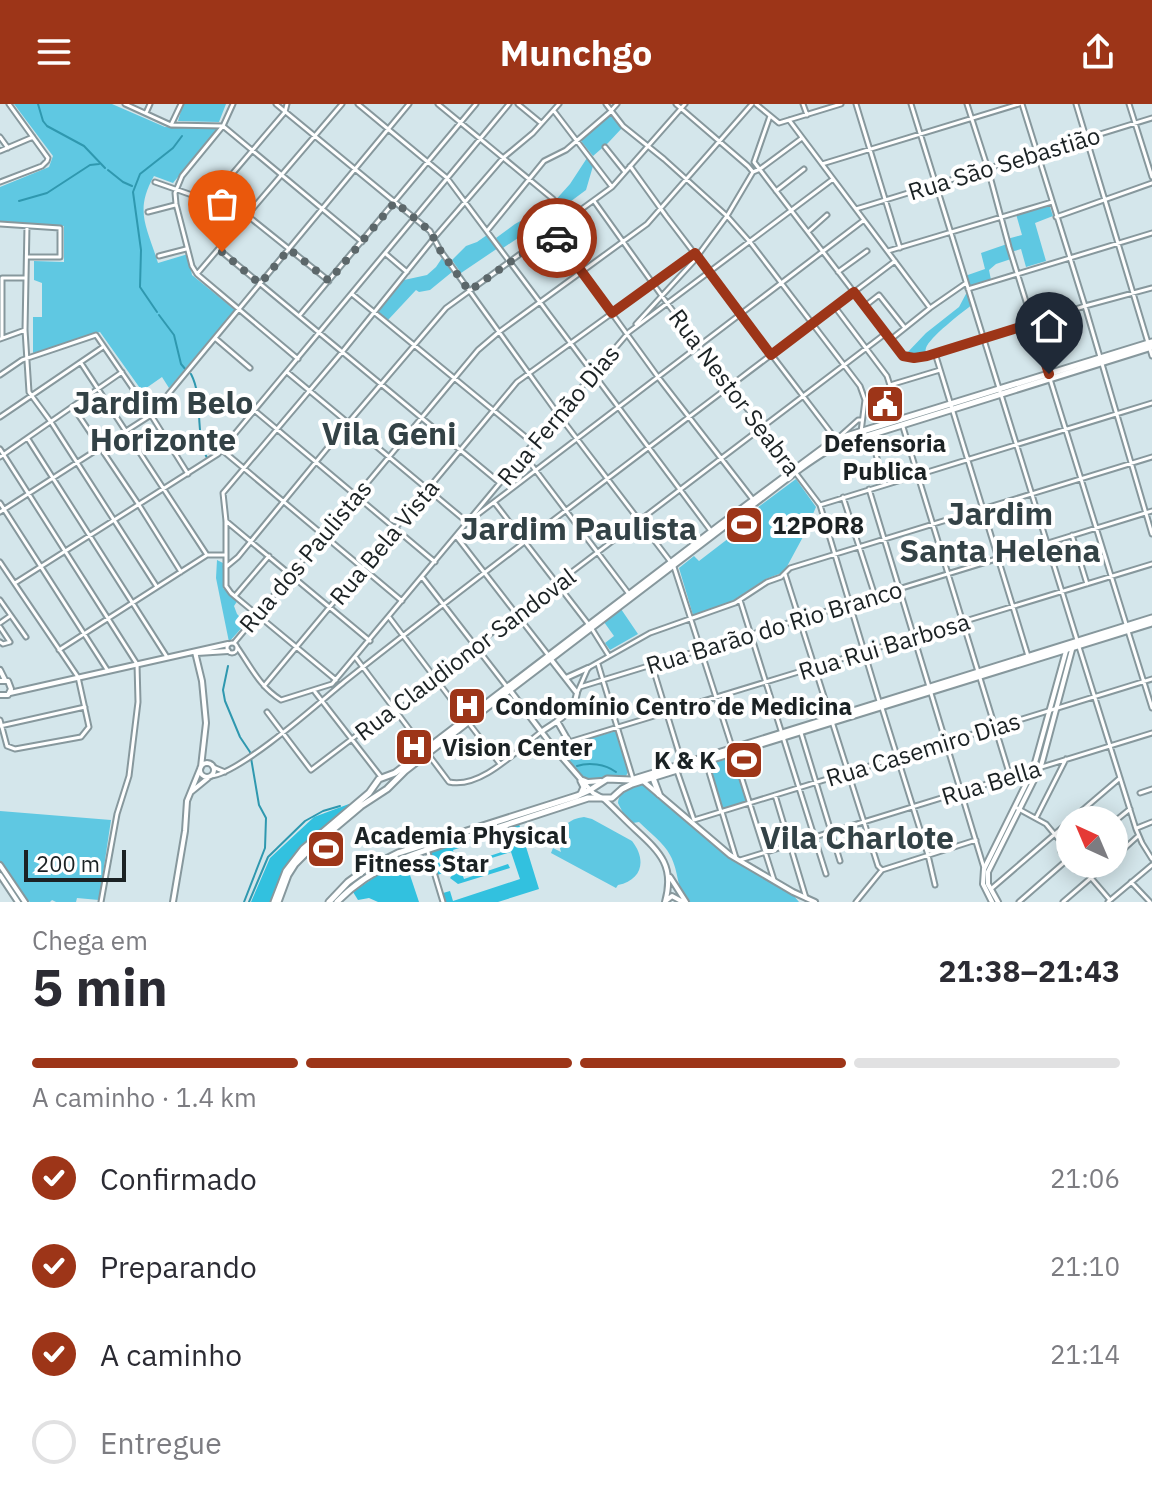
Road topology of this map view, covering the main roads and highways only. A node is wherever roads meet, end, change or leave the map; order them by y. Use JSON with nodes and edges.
{"nodes":[{"id":1,"x":1150,"y":345,"type":"edge"},
{"id":2,"x":901,"y":422,"type":"junction"},
{"id":3,"x":861,"y":435,"type":"junction"},
{"id":4,"x":754,"y":502,"type":"junction"},
{"id":5,"x":672,"y":564,"type":"junction"},
{"id":6,"x":1152,"y":621,"type":"edge"},
{"id":7,"x":591,"y":626,"type":"junction"},
{"id":8,"x":1072,"y":646,"type":"junction"},
{"id":9,"x":979,"y":674,"type":"junction"},
{"id":10,"x":831,"y":720,"type":"junction"},
{"id":11,"x":783,"y":735,"type":"junction"},
{"id":12,"x":733,"y":751,"type":"junction"},
{"id":13,"x":426,"y":752,"type":"junction"},
{"id":14,"x":383,"y":777,"type":"junction"},
{"id":15,"x":579,"y":778,"type":"road end"},
{"id":16,"x":653,"y":778,"type":"junction"},
{"id":17,"x":638,"y":779,"type":"junction"},
{"id":18,"x":605,"y":781,"type":"junction"},
{"id":19,"x":376,"y":784,"type":"junction"},
{"id":20,"x":390,"y":785,"type":"junction"},
{"id":21,"x":384,"y":791,"type":"junction"},
{"id":22,"x":618,"y":792,"type":"junction"},
{"id":23,"x":581,"y":794,"type":"junction"},
{"id":24,"x":659,"y":794,"type":"road end"},
{"id":25,"x":604,"y":799,"type":"junction"},
{"id":26,"x":311,"y":845,"type":"junction"},
{"id":27,"x":276,"y":902,"type":"edge"},
{"id":28,"x":329,"y":902,"type":"edge"},
{"id":29,"x":337,"y":902,"type":"edge"}],
"edges":[{"from":1,"to":2,"type":"main road"},
{"from":2,"to":3,"type":"main road"},
{"from":2,"to":3,"type":"main road"},
{"from":3,"to":4,"type":"main road"},
{"from":4,"to":5,"type":"main road"},
{"from":4,"to":5,"type":"main road"},
{"from":5,"to":7,"type":"main road"},
{"from":5,"to":7,"type":"main road"},
{"from":6,"to":8,"type":"main road"},
{"from":7,"to":13,"type":"main road"},
{"from":8,"to":9,"type":"main road"},
{"from":8,"to":9,"type":"main road"},
{"from":9,"to":10,"type":"main road"},
{"from":10,"to":11,"type":"main road"},
{"from":10,"to":11,"type":"main road"},
{"from":11,"to":12,"type":"main road"},
{"from":12,"to":16,"type":"main road"},
{"from":12,"to":17,"type":"main road"},
{"from":13,"to":14,"type":"main road"},
{"from":13,"to":20,"type":"main road"},
{"from":14,"to":19,"type":"main road"},
{"from":14,"to":20,"type":"main road"},
{"from":15,"to":23,"type":"main road"},
{"from":16,"to":17,"type":"main road"},
{"from":16,"to":24,"type":"main road"},
{"from":17,"to":18,"type":"main road"},
{"from":17,"to":22,"type":"main road"},
{"from":18,"to":22,"type":"main road"},
{"from":18,"to":23,"type":"main road"},
{"from":18,"to":25,"type":"main road"},
{"from":19,"to":21,"type":"main road"},
{"from":19,"to":26,"type":"main road"},
{"from":20,"to":21,"type":"main road"},
{"from":21,"to":26,"type":"main road"},
{"from":22,"to":25,"type":"main road"},
{"from":23,"to":28,"type":"main road"},
{"from":25,"to":29,"type":"main road"},
{"from":26,"to":27,"type":"main road"}]}
